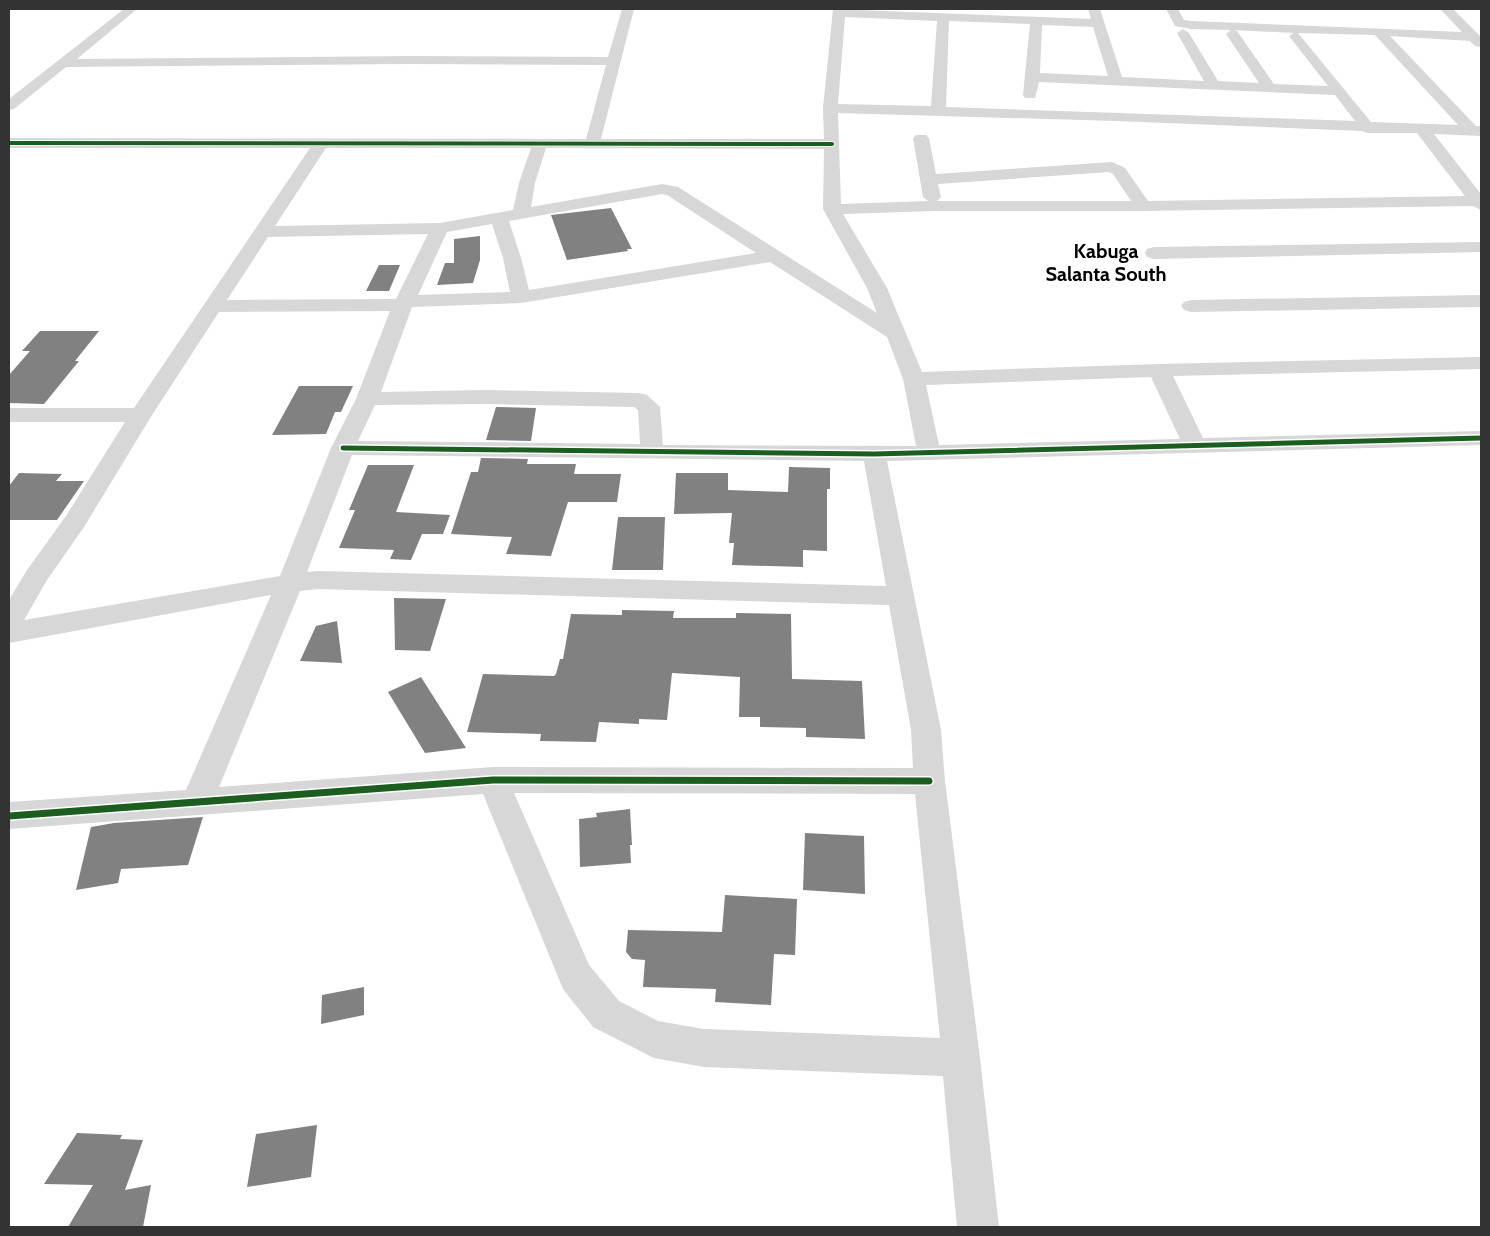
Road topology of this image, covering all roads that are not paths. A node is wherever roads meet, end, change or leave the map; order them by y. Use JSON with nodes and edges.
{"nodes":[{"id":1,"x":130,"y":9,"type":"edge"},
{"id":2,"x":628,"y":9,"type":"edge"},
{"id":3,"x":1094,"y":9,"type":"edge"},
{"id":4,"x":1172,"y":9,"type":"edge"},
{"id":5,"x":1446,"y":9,"type":"edge"},
{"id":6,"x":839,"y":11,"type":"edge"},
{"id":7,"x":943,"y":18,"type":"junction"},
{"id":8,"x":1038,"y":22,"type":"junction"},
{"id":9,"x":1099,"y":23,"type":"junction"},
{"id":10,"x":1379,"y":32,"type":"junction"},
{"id":11,"x":1183,"y":33,"type":"dead end"},
{"id":12,"x":1232,"y":34,"type":"dead end"},
{"id":13,"x":1296,"y":36,"type":"dead end"},
{"id":14,"x":1478,"y":40,"type":"edge"},
{"id":15,"x":613,"y":62,"type":"junction"},
{"id":16,"x":62,"y":63,"type":"junction"},
{"id":17,"x":1033,"y":77,"type":"junction"},
{"id":18,"x":1117,"y":82,"type":"junction"},
{"id":19,"x":1214,"y":86,"type":"junction"},
{"id":20,"x":1270,"y":88,"type":"junction"},
{"id":21,"x":1340,"y":91,"type":"junction"},
{"id":22,"x":9,"y":106,"type":"edge"},
{"id":23,"x":830,"y":108,"type":"junction"},
{"id":24,"x":938,"y":111,"type":"junction"},
{"id":25,"x":1026,"y":113,"type":"junction"},
{"id":26,"x":1368,"y":128,"type":"junction"},
{"id":27,"x":1423,"y":130,"type":"junction"},
{"id":28,"x":1477,"y":131,"type":"edge"},
{"id":29,"x":921,"y":138,"type":"dead end"},
{"id":30,"x":9,"y":143,"type":"edge"},
{"id":31,"x":321,"y":143,"type":"junction"},
{"id":32,"x":540,"y":144,"type":"junction"},
{"id":33,"x":592,"y":144,"type":"junction"},
{"id":34,"x":832,"y":144,"type":"junction"},
{"id":35,"x":928,"y":180,"type":"junction"},
{"id":36,"x":1480,"y":202,"type":"edge"},
{"id":37,"x":934,"y":206,"type":"junction"},
{"id":38,"x":1142,"y":206,"type":"junction"},
{"id":39,"x":832,"y":209,"type":"junction"},
{"id":40,"x":521,"y":213,"type":"junction"},
{"id":41,"x":499,"y":219,"type":"junction"},
{"id":42,"x":440,"y":228,"type":"junction"},
{"id":43,"x":263,"y":232,"type":"junction"},
{"id":44,"x":1481,"y":246,"type":"edge"},
{"id":45,"x":1154,"y":253,"type":"dead end"},
{"id":46,"x":771,"y":256,"type":"junction"},
{"id":47,"x":521,"y":297,"type":"junction"},
{"id":48,"x":1481,"y":301,"type":"edge"},
{"id":49,"x":404,"y":303,"type":"junction"},
{"id":50,"x":213,"y":306,"type":"junction"},
{"id":51,"x":1191,"y":306,"type":"dead end"},
{"id":52,"x":896,"y":334,"type":"junction"},
{"id":53,"x":1481,"y":363,"type":"edge"},
{"id":54,"x":1159,"y":370,"type":"junction"},
{"id":55,"x":914,"y":379,"type":"junction"},
{"id":56,"x":367,"y":398,"type":"junction"},
{"id":57,"x":9,"y":415,"type":"edge"},
{"id":58,"x":141,"y":415,"type":"junction"},
{"id":59,"x":1481,"y":438,"type":"edge"},
{"id":60,"x":1194,"y":444,"type":"junction"},
{"id":61,"x":343,"y":448,"type":"junction"},
{"id":62,"x":652,"y":452,"type":"junction"},
{"id":63,"x":929,"y":452,"type":"junction"},
{"id":64,"x":874,"y":454,"type":"junction"},
{"id":65,"x":290,"y":583,"type":"junction"},
{"id":66,"x":900,"y":596,"type":"junction"},
{"id":67,"x":9,"y":623,"type":"edge"},
{"id":68,"x":9,"y":633,"type":"edge"},
{"id":69,"x":493,"y":780,"type":"junction"},
{"id":70,"x":929,"y":781,"type":"junction"},
{"id":71,"x":197,"y":802,"type":"junction"},
{"id":72,"x":9,"y":816,"type":"edge"},
{"id":73,"x":961,"y":1058,"type":"junction"},
{"id":74,"x":978,"y":1227,"type":"edge"}],
"edges":[{"from":1,"to":16,"type":"street"},
{"from":2,"to":15,"type":"street"},
{"from":3,"to":9,"type":"street"},
{"from":4,"to":10,"type":"street"},
{"from":5,"to":14,"type":"street"},
{"from":6,"to":7,"type":"street"},
{"from":6,"to":23,"type":"street"},
{"from":7,"to":8,"type":"street"},
{"from":7,"to":24,"type":"street"},
{"from":8,"to":9,"type":"street"},
{"from":8,"to":17,"type":"street"},
{"from":9,"to":18,"type":"street"},
{"from":10,"to":14,"type":"street"},
{"from":10,"to":28,"type":"street"},
{"from":11,"to":19,"type":"street"},
{"from":12,"to":20,"type":"street"},
{"from":13,"to":21,"type":"street"},
{"from":15,"to":16,"type":"street"},
{"from":15,"to":33,"type":"street"},
{"from":16,"to":22,"type":"street"},
{"from":17,"to":18,"type":"street"},
{"from":17,"to":25,"type":"street"},
{"from":18,"to":19,"type":"street"},
{"from":19,"to":20,"type":"street"},
{"from":20,"to":21,"type":"street"},
{"from":21,"to":26,"type":"street"},
{"from":23,"to":24,"type":"street"},
{"from":23,"to":34,"type":"street"},
{"from":24,"to":25,"type":"street"},
{"from":25,"to":26,"type":"street"},
{"from":26,"to":27,"type":"street"},
{"from":27,"to":28,"type":"street"},
{"from":27,"to":36,"type":"street"},
{"from":29,"to":35,"type":"street"},
{"from":30,"to":31,"type":"street"},
{"from":31,"to":32,"type":"street"},
{"from":31,"to":43,"type":"street"},
{"from":32,"to":33,"type":"street"},
{"from":32,"to":40,"type":"street"},
{"from":33,"to":34,"type":"street"},
{"from":34,"to":39,"type":"street"},
{"from":35,"to":37,"type":"street"},
{"from":35,"to":38,"type":"street"},
{"from":36,"to":38,"type":"street"},
{"from":37,"to":38,"type":"street"},
{"from":37,"to":39,"type":"street"},
{"from":39,"to":52,"type":"street"},
{"from":40,"to":41,"type":"street"},
{"from":40,"to":46,"type":"street"},
{"from":41,"to":42,"type":"street"},
{"from":41,"to":47,"type":"street"},
{"from":42,"to":43,"type":"street"},
{"from":42,"to":49,"type":"street"},
{"from":43,"to":50,"type":"street"},
{"from":44,"to":45,"type":"street"},
{"from":46,"to":47,"type":"street"},
{"from":46,"to":52,"type":"street"},
{"from":47,"to":49,"type":"street"},
{"from":48,"to":51,"type":"street"},
{"from":49,"to":50,"type":"street"},
{"from":49,"to":56,"type":"street"},
{"from":50,"to":58,"type":"street"},
{"from":52,"to":55,"type":"street"},
{"from":53,"to":54,"type":"street"},
{"from":54,"to":55,"type":"street"},
{"from":54,"to":60,"type":"street"},
{"from":55,"to":63,"type":"street"},
{"from":56,"to":61,"type":"street"},
{"from":56,"to":62,"type":"street"},
{"from":57,"to":58,"type":"street"},
{"from":58,"to":67,"type":"street"},
{"from":59,"to":60,"type":"street"},
{"from":60,"to":63,"type":"street"},
{"from":61,"to":62,"type":"street"},
{"from":61,"to":65,"type":"street"},
{"from":62,"to":64,"type":"street"},
{"from":63,"to":64,"type":"street"},
{"from":64,"to":66,"type":"street"},
{"from":65,"to":66,"type":"street"},
{"from":65,"to":68,"type":"street"},
{"from":65,"to":71,"type":"street"},
{"from":66,"to":70,"type":"street"},
{"from":69,"to":70,"type":"street"},
{"from":69,"to":71,"type":"street"},
{"from":69,"to":73,"type":"street"},
{"from":70,"to":73,"type":"street"},
{"from":71,"to":72,"type":"street"},
{"from":73,"to":74,"type":"street"}]}
